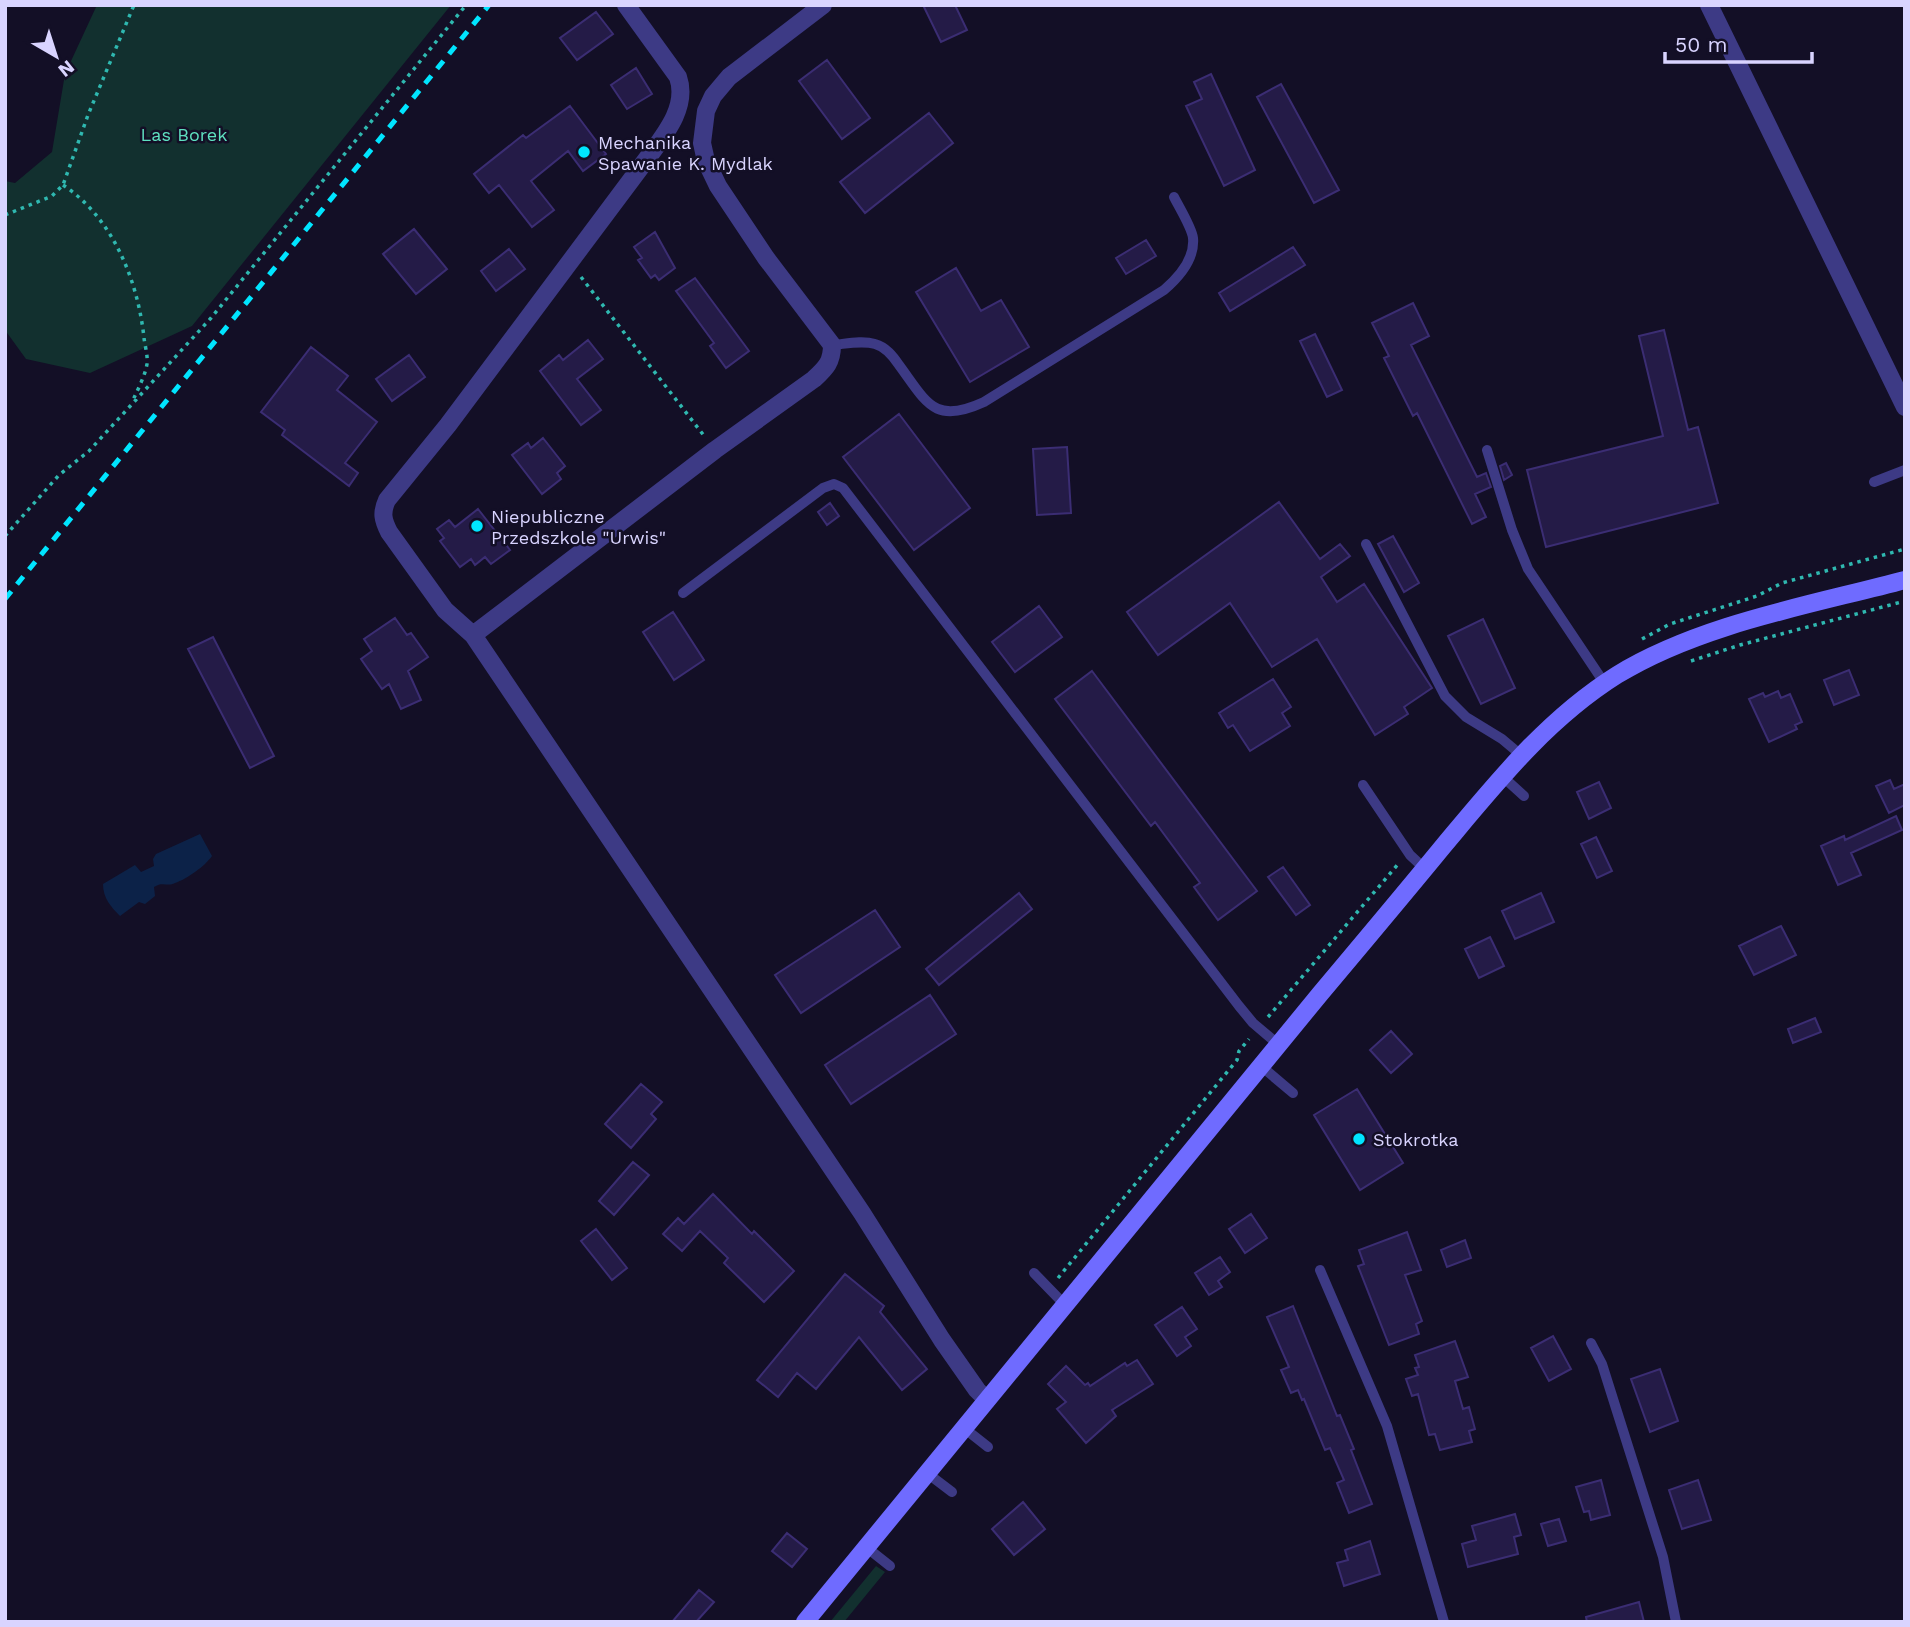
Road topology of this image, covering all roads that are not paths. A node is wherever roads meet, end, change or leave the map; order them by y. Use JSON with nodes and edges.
{"nodes":[{"id":1,"x":626,"y":5,"type":"edge"},
{"id":2,"x":823,"y":5,"type":"edge"},
{"id":3,"x":1709,"y":5,"type":"edge"},
{"id":4,"x":1174,"y":197,"type":"dead end"},
{"id":5,"x":832,"y":345,"type":"junction"},
{"id":6,"x":1905,"y":407,"type":"edge"},
{"id":7,"x":1488,"y":450,"type":"dead end"},
{"id":8,"x":1905,"y":470,"type":"edge"},
{"id":9,"x":1874,"y":482,"type":"dead end"},
{"id":10,"x":1366,"y":544,"type":"dead end"},
{"id":11,"x":1905,"y":580,"type":"edge"},
{"id":12,"x":683,"y":593,"type":"dead end"},
{"id":13,"x":473,"y":635,"type":"junction"},
{"id":14,"x":1605,"y":684,"type":"junction"},
{"id":15,"x":1521,"y":755,"type":"junction"},
{"id":16,"x":1502,"y":776,"type":"junction"},
{"id":17,"x":1363,"y":785,"type":"dead end"},
{"id":18,"x":1524,"y":796,"type":"dead end"},
{"id":19,"x":1424,"y":869,"type":"junction"},
{"id":20,"x":1279,"y":1045,"type":"junction"},
{"id":21,"x":1261,"y":1066,"type":"junction"},
{"id":22,"x":1293,"y":1093,"type":"dead end"},
{"id":23,"x":1320,"y":1270,"type":"dead end"},
{"id":24,"x":1034,"y":1273,"type":"dead end"},
{"id":25,"x":1065,"y":1305,"type":"junction"},
{"id":26,"x":1591,"y":1343,"type":"dead end"},
{"id":27,"x":987,"y":1400,"type":"junction"},
{"id":28,"x":964,"y":1428,"type":"junction"},
{"id":29,"x":988,"y":1447,"type":"dead end"},
{"id":30,"x":927,"y":1473,"type":"junction"},
{"id":31,"x":951,"y":1492,"type":"dead end"},
{"id":32,"x":866,"y":1547,"type":"junction"},
{"id":33,"x":890,"y":1566,"type":"dead end"},
{"id":34,"x":805,"y":1622,"type":"edge"},
{"id":35,"x":1444,"y":1622,"type":"edge"},
{"id":36,"x":1676,"y":1622,"type":"edge"}],
"edges":[{"from":1,"to":13,"type":"street"},
{"from":2,"to":5,"type":"street"},
{"from":3,"to":6,"type":"street"},
{"from":4,"to":5,"type":"lane"},
{"from":5,"to":13,"type":"street"},
{"from":7,"to":14,"type":"lane"},
{"from":8,"to":9,"type":"lane"},
{"from":10,"to":15,"type":"lane"},
{"from":11,"to":14,"type":"main road"},
{"from":12,"to":20,"type":"lane"},
{"from":13,"to":27,"type":"street"},
{"from":14,"to":15,"type":"main road"},
{"from":15,"to":16,"type":"main road"},
{"from":16,"to":18,"type":"lane"},
{"from":16,"to":19,"type":"main road"},
{"from":17,"to":19,"type":"lane"},
{"from":19,"to":20,"type":"main road"},
{"from":20,"to":21,"type":"main road"},
{"from":21,"to":22,"type":"lane"},
{"from":21,"to":25,"type":"main road"},
{"from":23,"to":35,"type":"lane"},
{"from":24,"to":25,"type":"lane"},
{"from":25,"to":27,"type":"main road"},
{"from":26,"to":36,"type":"lane"},
{"from":27,"to":28,"type":"main road"},
{"from":28,"to":29,"type":"lane"},
{"from":28,"to":30,"type":"main road"},
{"from":30,"to":31,"type":"lane"},
{"from":30,"to":32,"type":"main road"},
{"from":32,"to":33,"type":"lane"},
{"from":32,"to":34,"type":"main road"}]}
